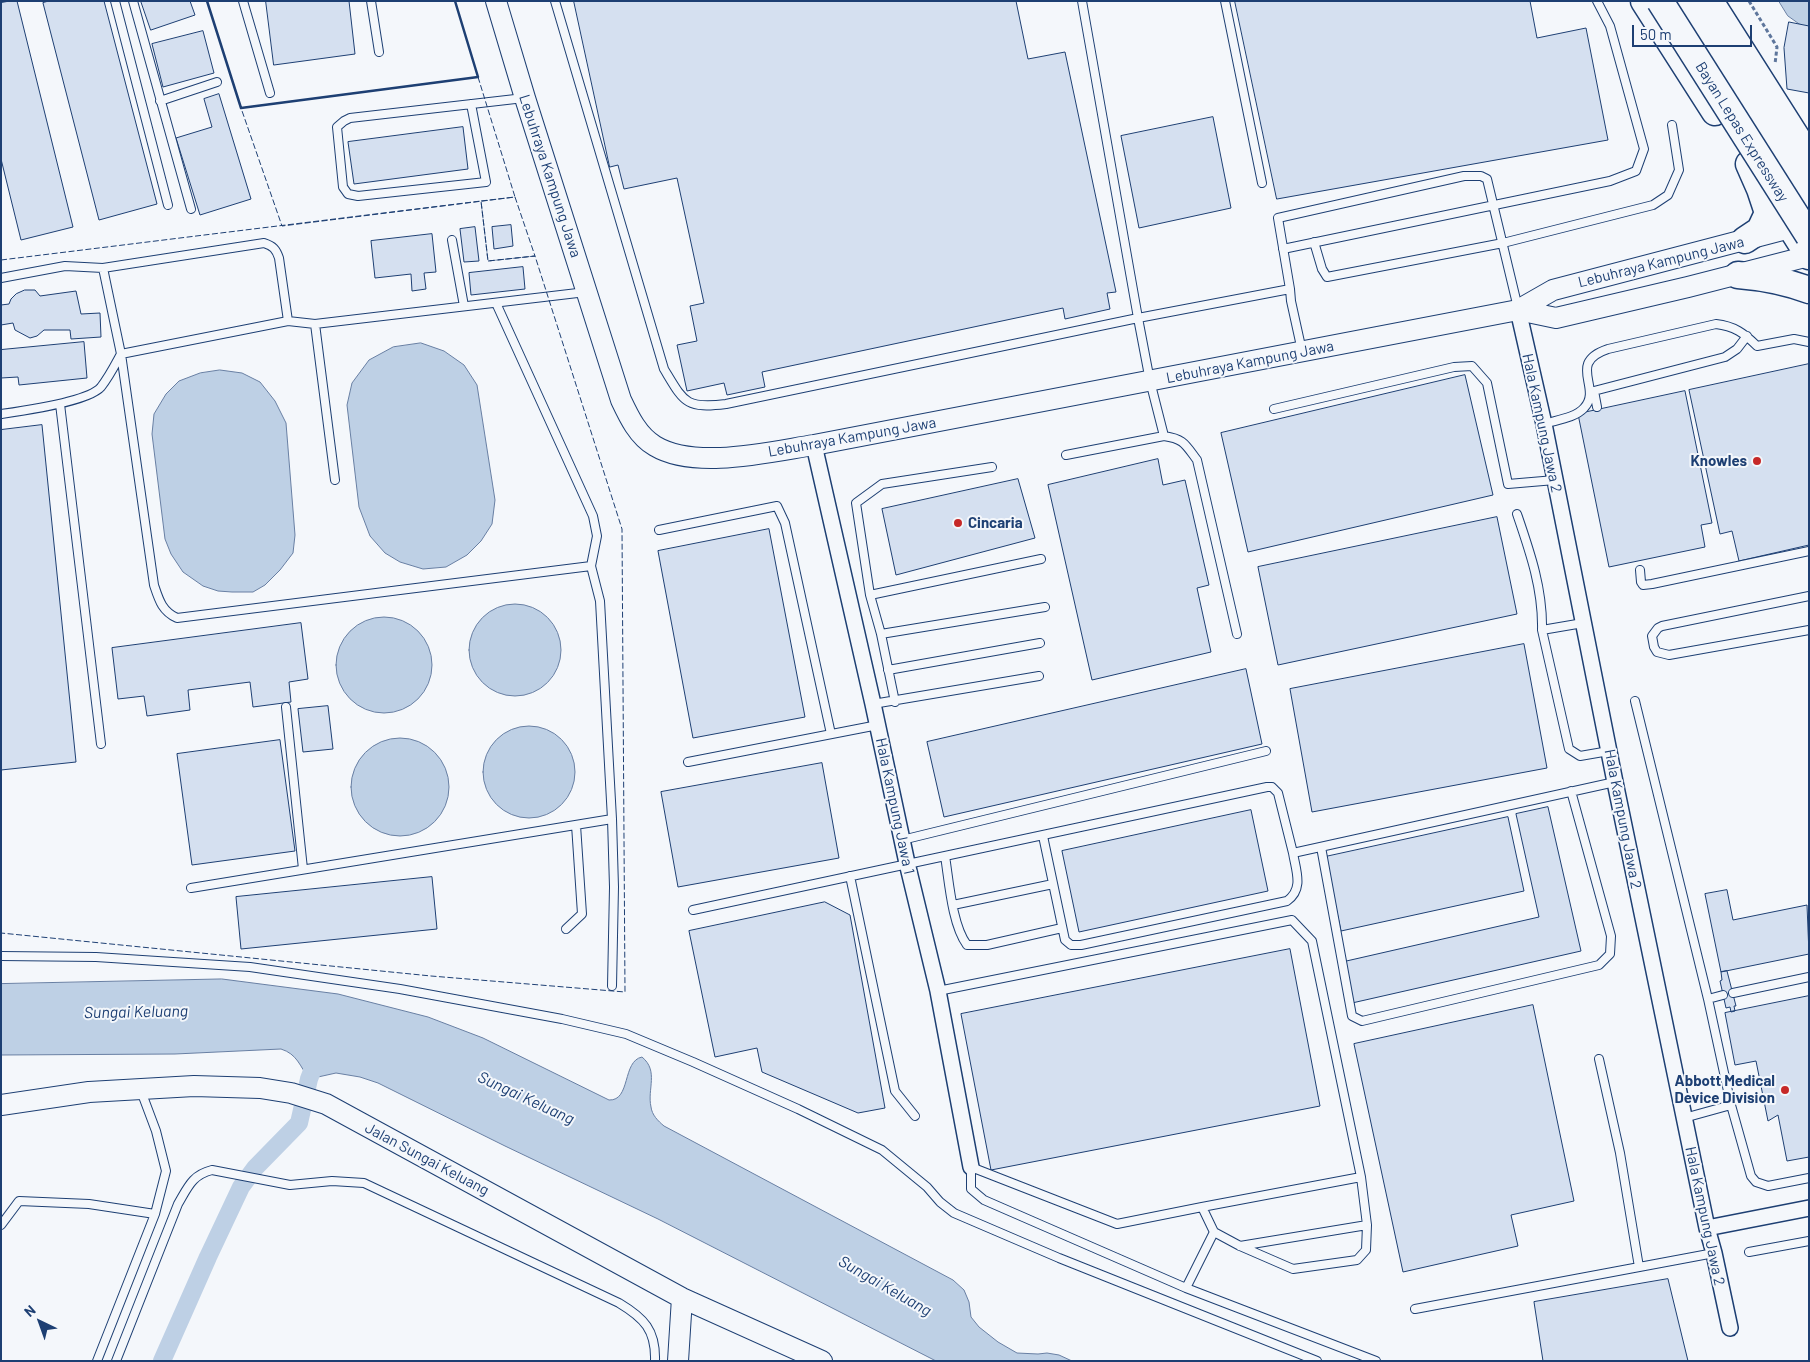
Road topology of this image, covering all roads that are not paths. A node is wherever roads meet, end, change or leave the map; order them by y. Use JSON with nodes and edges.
{"nodes":[{"id":1,"x":114,"y":1,"type":"edge"},
{"id":2,"x":133,"y":1,"type":"edge"},
{"id":3,"x":243,"y":1,"type":"edge"},
{"id":4,"x":372,"y":1,"type":"edge"},
{"id":5,"x":496,"y":1,"type":"edge"},
{"id":6,"x":555,"y":1,"type":"edge"},
{"id":7,"x":1082,"y":1,"type":"edge"},
{"id":8,"x":1225,"y":1,"type":"edge"},
{"id":9,"x":1597,"y":1,"type":"edge"},
{"id":10,"x":1644,"y":1,"type":"edge"},
{"id":11,"x":1660,"y":1,"type":"edge"},
{"id":12,"x":1687,"y":1,"type":"edge"},
{"id":13,"x":1710,"y":1,"type":"edge"},
{"id":14,"x":379,"y":52,"type":"dead end"},
{"id":15,"x":216,"y":82,"type":"dead end"},
{"id":16,"x":270,"y":93,"type":"dead end"},
{"id":17,"x":525,"y":98,"type":"junction"},
{"id":18,"x":160,"y":101,"type":"junction"},
{"id":19,"x":472,"y":104,"type":"junction"},
{"id":20,"x":1672,"y":125,"type":"dead end"},
{"id":21,"x":1809,"y":157,"type":"edge"},
{"id":22,"x":1749,"y":164,"type":"junction"},
{"id":23,"x":1262,"y":183,"type":"dead end"},
{"id":24,"x":1809,"y":194,"type":"edge"},
{"id":25,"x":1494,"y":204,"type":"junction"},
{"id":26,"x":168,"y":205,"type":"dead end"},
{"id":27,"x":191,"y":209,"type":"dead end"},
{"id":28,"x":1803,"y":229,"type":"edge"},
{"id":29,"x":452,"y":240,"type":"dead end"},
{"id":30,"x":1745,"y":240,"type":"junction"},
{"id":31,"x":1314,"y":242,"type":"junction"},
{"id":32,"x":1503,"y":243,"type":"junction"},
{"id":33,"x":1284,"y":249,"type":"junction"},
{"id":34,"x":1809,"y":256,"type":"edge"},
{"id":35,"x":103,"y":268,"type":"junction"},
{"id":36,"x":1738,"y":275,"type":"junction"},
{"id":37,"x":1,"y":278,"type":"edge"},
{"id":38,"x":1290,"y":288,"type":"junction"},
{"id":39,"x":1809,"y":290,"type":"edge"},
{"id":40,"x":587,"y":291,"type":"junction"},
{"id":41,"x":496,"y":303,"type":"junction"},
{"id":42,"x":464,"y":306,"type":"junction"},
{"id":43,"x":1518,"y":310,"type":"junction"},
{"id":44,"x":1138,"y":318,"type":"junction"},
{"id":45,"x":288,"y":322,"type":"junction"},
{"id":46,"x":315,"y":324,"type":"junction"},
{"id":47,"x":1747,"y":336,"type":"junction"},
{"id":48,"x":1809,"y":342,"type":"edge"},
{"id":49,"x":1302,"y":352,"type":"junction"},
{"id":50,"x":121,"y":354,"type":"junction"},
{"id":51,"x":1150,"y":381,"type":"junction"},
{"id":52,"x":1592,"y":391,"type":"junction"},
{"id":53,"x":60,"y":404,"type":"junction"},
{"id":54,"x":1596,"y":407,"type":"dead end"},
{"id":55,"x":1274,"y":409,"type":"dead end"},
{"id":56,"x":1,"y":414,"type":"edge"},
{"id":57,"x":1544,"y":424,"type":"junction"},
{"id":58,"x":1164,"y":436,"type":"junction"},
{"id":59,"x":814,"y":445,"type":"junction"},
{"id":60,"x":1066,"y":455,"type":"dead end"},
{"id":61,"x":992,"y":467,"type":"dead end"},
{"id":62,"x":335,"y":480,"type":"dead end"},
{"id":63,"x":1555,"y":480,"type":"junction"},
{"id":64,"x":1518,"y":514,"type":"dead end"},
{"id":65,"x":659,"y":530,"type":"dead end"},
{"id":66,"x":1809,"y":551,"type":"edge"},
{"id":67,"x":1041,"y":559,"type":"dead end"},
{"id":68,"x":591,"y":566,"type":"junction"},
{"id":69,"x":1640,"y":570,"type":"dead end"},
{"id":70,"x":870,"y":596,"type":"junction"},
{"id":71,"x":1809,"y":596,"type":"edge"},
{"id":72,"x":1045,"y":607,"type":"dead end"},
{"id":73,"x":1583,"y":623,"type":"junction"},
{"id":74,"x":1542,"y":630,"type":"junction"},
{"id":75,"x":1809,"y":630,"type":"edge"},
{"id":76,"x":881,"y":634,"type":"junction"},
{"id":77,"x":1237,"y":634,"type":"dead end"},
{"id":78,"x":1040,"y":643,"type":"dead end"},
{"id":79,"x":888,"y":670,"type":"junction"},
{"id":80,"x":1038,"y":676,"type":"dead end"},
{"id":81,"x":1635,"y":701,"type":"dead end"},
{"id":82,"x":895,"y":702,"type":"junction"},
{"id":83,"x":873,"y":704,"type":"junction"},
{"id":84,"x":286,"y":707,"type":"dead end"},
{"id":85,"x":878,"y":725,"type":"junction"},
{"id":86,"x":831,"y":734,"type":"junction"},
{"id":87,"x":101,"y":744,"type":"dead end"},
{"id":88,"x":1266,"y":751,"type":"dead end"},
{"id":89,"x":1609,"y":751,"type":"junction"},
{"id":90,"x":688,"y":762,"type":"dead end"},
{"id":91,"x":1615,"y":782,"type":"junction"},
{"id":92,"x":1571,"y":791,"type":"junction"},
{"id":93,"x":612,"y":819,"type":"junction"},
{"id":94,"x":576,"y":825,"type":"junction"},
{"id":95,"x":1043,"y":836,"type":"junction"},
{"id":96,"x":902,"y":840,"type":"junction"},
{"id":97,"x":1321,"y":846,"type":"junction"},
{"id":98,"x":1292,"y":853,"type":"junction"},
{"id":99,"x":945,"y":856,"type":"junction"},
{"id":100,"x":907,"y":863,"type":"junction"},
{"id":101,"x":303,"y":869,"type":"junction"},
{"id":102,"x":850,"y":876,"type":"junction"},
{"id":103,"x":1053,"y":884,"type":"junction"},
{"id":104,"x":191,"y":888,"type":"dead end"},
{"id":105,"x":953,"y":905,"type":"junction"},
{"id":106,"x":693,"y":910,"type":"dead end"},
{"id":107,"x":1062,"y":928,"type":"junction"},
{"id":108,"x":566,"y":929,"type":"dead end"},
{"id":109,"x":1,"y":956,"type":"edge"},
{"id":110,"x":1809,"y":977,"type":"edge"},
{"id":111,"x":612,"y":986,"type":"dead end"},
{"id":112,"x":938,"y":991,"type":"junction"},
{"id":113,"x":1733,"y":993,"type":"dead end"},
{"id":114,"x":1723,"y":994,"type":"dead end"},
{"id":115,"x":1708,"y":999,"type":"junction"},
{"id":116,"x":1599,"y":1059,"type":"dead end"},
{"id":117,"x":140,"y":1089,"type":"junction"},
{"id":118,"x":1,"y":1105,"type":"edge"},
{"id":119,"x":1731,"y":1105,"type":"junction"},
{"id":120,"x":915,"y":1116,"type":"dead end"},
{"id":121,"x":1684,"y":1118,"type":"junction"},
{"id":122,"x":971,"y":1167,"type":"junction"},
{"id":123,"x":1361,"y":1177,"type":"junction"},
{"id":124,"x":1809,"y":1178,"type":"edge"},
{"id":125,"x":1202,"y":1207,"type":"junction"},
{"id":126,"x":1809,"y":1208,"type":"edge"},
{"id":127,"x":155,"y":1214,"type":"junction"},
{"id":128,"x":1367,"y":1225,"type":"junction"},
{"id":129,"x":1,"y":1226,"type":"edge"},
{"id":130,"x":1707,"y":1228,"type":"junction"},
{"id":131,"x":1214,"y":1232,"type":"junction"},
{"id":132,"x":1809,"y":1241,"type":"edge"},
{"id":133,"x":1240,"y":1246,"type":"junction"},
{"id":134,"x":1749,"y":1252,"type":"dead end"},
{"id":135,"x":1714,"y":1253,"type":"junction"},
{"id":136,"x":1639,"y":1267,"type":"junction"},
{"id":137,"x":1186,"y":1288,"type":"junction"},
{"id":138,"x":682,"y":1298,"type":"junction"},
{"id":139,"x":1415,"y":1308,"type":"dead end"},
{"id":140,"x":1730,"y":1328,"type":"dead end"},
{"id":141,"x":96,"y":1361,"type":"edge"},
{"id":142,"x":116,"y":1361,"type":"edge"},
{"id":143,"x":655,"y":1361,"type":"edge"},
{"id":144,"x":678,"y":1361,"type":"edge"},
{"id":145,"x":822,"y":1361,"type":"edge"},
{"id":146,"x":1317,"y":1361,"type":"edge"},
{"id":147,"x":1376,"y":1361,"type":"edge"}],
"edges":[{"from":1,"to":26,"type":"lane"},
{"from":2,"to":18,"type":"lane"},
{"from":3,"to":16,"type":"lane"},
{"from":4,"to":14,"type":"lane"},
{"from":5,"to":17,"type":"street","name":"Lebuhraya Kampung Jawa"},
{"from":6,"to":44,"type":"lane"},
{"from":7,"to":44,"type":"lane"},
{"from":8,"to":23,"type":"lane"},
{"from":9,"to":25,"type":"lane"},
{"from":10,"to":22,"type":"highway"},
{"from":11,"to":28,"type":"highway","name":"Bayan Lepas Expressway","bridge":true},
{"from":12,"to":24,"type":"highway","name":"Bayan Lepas Expressway"},
{"from":13,"to":21,"type":"highway"},
{"from":15,"to":18,"type":"lane"},
{"from":17,"to":19,"type":"lane"},
{"from":17,"to":40,"type":"street","name":"Lebuhraya Kampung Jawa"},
{"from":18,"to":27,"type":"lane"},
{"from":19,"to":19,"type":"lane"},
{"from":20,"to":32,"type":"lane"},
{"from":22,"to":28,"type":"highway"},
{"from":22,"to":30,"type":"highway"},
{"from":25,"to":31,"type":"lane"},
{"from":25,"to":32,"type":"lane"},
{"from":25,"to":33,"type":"lane"},
{"from":28,"to":30,"type":"street","name":"Lebuhraya Kampung Jawa"},
{"from":28,"to":34,"type":"highway"},
{"from":29,"to":42,"type":"lane"},
{"from":30,"to":43,"type":"street","name":"Lebuhraya Kampung Jawa"},
{"from":31,"to":32,"type":"lane"},
{"from":31,"to":33,"type":"lane"},
{"from":32,"to":43,"type":"lane"},
{"from":33,"to":38,"type":"lane"},
{"from":34,"to":36,"type":"street","name":"Lebuhraya Kampung Jawa"},
{"from":35,"to":37,"type":"lane"},
{"from":35,"to":45,"type":"lane"},
{"from":35,"to":50,"type":"lane"},
{"from":36,"to":39,"type":"highway"},
{"from":36,"to":43,"type":"street","name":"Lebuhraya Kampung Jawa"},
{"from":38,"to":44,"type":"lane"},
{"from":38,"to":49,"type":"lane"},
{"from":40,"to":41,"type":"lane"},
{"from":40,"to":59,"type":"street","name":"Lebuhraya Kampung Jawa"},
{"from":41,"to":42,"type":"lane"},
{"from":41,"to":68,"type":"lane"},
{"from":42,"to":46,"type":"lane"},
{"from":43,"to":49,"type":"street","name":"Lebuhraya Kampung Jawa"},
{"from":43,"to":57,"type":"street","name":"Hala Kampung Jawa 2"},
{"from":44,"to":51,"type":"lane"},
{"from":45,"to":46,"type":"lane"},
{"from":45,"to":50,"type":"lane"},
{"from":46,"to":62,"type":"lane"},
{"from":47,"to":48,"type":"lane"},
{"from":47,"to":52,"type":"lane"},
{"from":47,"to":52,"type":"lane"},
{"from":49,"to":51,"type":"street","name":"Lebuhraya Kampung Jawa"},
{"from":50,"to":53,"type":"lane"},
{"from":50,"to":68,"type":"lane"},
{"from":51,"to":58,"type":"lane"},
{"from":51,"to":59,"type":"street","name":"Lebuhraya Kampung Jawa"},
{"from":52,"to":54,"type":"lane"},
{"from":52,"to":57,"type":"lane"},
{"from":53,"to":56,"type":"lane"},
{"from":53,"to":87,"type":"lane"},
{"from":55,"to":63,"type":"lane"},
{"from":57,"to":63,"type":"street","name":"Hala Kampung Jawa 2"},
{"from":58,"to":60,"type":"lane"},
{"from":58,"to":77,"type":"lane"},
{"from":59,"to":83,"type":"street","name":"Hala Kampung Jawa 1"},
{"from":61,"to":70,"type":"lane"},
{"from":63,"to":73,"type":"street","name":"Hala Kampung Jawa 2"},
{"from":64,"to":74,"type":"lane"},
{"from":65,"to":86,"type":"lane"},
{"from":66,"to":69,"type":"lane"},
{"from":67,"to":70,"type":"lane"},
{"from":68,"to":93,"type":"lane"},
{"from":70,"to":76,"type":"lane"},
{"from":71,"to":75,"type":"lane"},
{"from":72,"to":76,"type":"lane"},
{"from":73,"to":74,"type":"lane"},
{"from":73,"to":89,"type":"street","name":"Hala Kampung Jawa 2"},
{"from":74,"to":89,"type":"lane"},
{"from":76,"to":79,"type":"lane"},
{"from":78,"to":79,"type":"lane"},
{"from":79,"to":82,"type":"lane"},
{"from":80,"to":82,"type":"lane"},
{"from":81,"to":115,"type":"lane"},
{"from":82,"to":83,"type":"lane"},
{"from":83,"to":85,"type":"street","name":"Hala Kampung Jawa 1"},
{"from":84,"to":101,"type":"lane"},
{"from":85,"to":86,"type":"lane"},
{"from":85,"to":96,"type":"street","name":"Hala Kampung Jawa 1"},
{"from":86,"to":90,"type":"lane"},
{"from":88,"to":96,"type":"lane"},
{"from":89,"to":91,"type":"street","name":"Hala Kampung Jawa 2"},
{"from":91,"to":92,"type":"lane"},
{"from":91,"to":121,"type":"street","name":"Hala Kampung Jawa 2"},
{"from":92,"to":97,"type":"lane"},
{"from":92,"to":97,"type":"lane"},
{"from":93,"to":94,"type":"lane"},
{"from":93,"to":111,"type":"lane"},
{"from":94,"to":101,"type":"lane"},
{"from":94,"to":108,"type":"lane"},
{"from":95,"to":98,"type":"lane"},
{"from":95,"to":99,"type":"lane"},
{"from":95,"to":103,"type":"lane"},
{"from":96,"to":100,"type":"street","name":"Hala Kampung Jawa 1"},
{"from":97,"to":98,"type":"lane"},
{"from":98,"to":107,"type":"lane"},
{"from":99,"to":100,"type":"lane"},
{"from":99,"to":105,"type":"lane"},
{"from":100,"to":102,"type":"lane"},
{"from":100,"to":112,"type":"street","name":"Hala Kampung Jawa 1"},
{"from":101,"to":104,"type":"lane"},
{"from":102,"to":106,"type":"lane"},
{"from":102,"to":120,"type":"lane"},
{"from":103,"to":105,"type":"lane"},
{"from":103,"to":107,"type":"lane"},
{"from":105,"to":107,"type":"lane"},
{"from":109,"to":146,"type":"lane"},
{"from":110,"to":113,"type":"lane"},
{"from":112,"to":122,"type":"street","name":"Hala Kampung Jawa 1"},
{"from":112,"to":123,"type":"lane"},
{"from":114,"to":115,"type":"lane"},
{"from":115,"to":119,"type":"lane"},
{"from":116,"to":136,"type":"lane"},
{"from":117,"to":118,"type":"street","name":"Jalan Sungai Keluang"},
{"from":117,"to":127,"type":"lane"},
{"from":117,"to":138,"type":"street","name":"Jalan Sungai Keluang"},
{"from":119,"to":121,"type":"lane"},
{"from":119,"to":124,"type":"lane"},
{"from":121,"to":130,"type":"street","name":"Hala Kampung Jawa 2"},
{"from":122,"to":125,"type":"lane"},
{"from":122,"to":137,"type":"lane"},
{"from":123,"to":125,"type":"lane"},
{"from":123,"to":128,"type":"lane"},
{"from":125,"to":131,"type":"lane"},
{"from":126,"to":130,"type":"street"},
{"from":127,"to":129,"type":"lane"},
{"from":127,"to":141,"type":"lane"},
{"from":128,"to":133,"type":"lane"},
{"from":128,"to":133,"type":"lane"},
{"from":130,"to":135,"type":"street","name":"Hala Kampung Jawa 2"},
{"from":131,"to":133,"type":"lane"},
{"from":131,"to":137,"type":"lane"},
{"from":132,"to":134,"type":"lane"},
{"from":135,"to":136,"type":"lane"},
{"from":135,"to":140,"type":"street","name":"Hala Kampung Jawa 2"},
{"from":136,"to":139,"type":"lane"},
{"from":137,"to":147,"type":"lane"},
{"from":138,"to":144,"type":"street"},
{"from":138,"to":145,"type":"street","name":"Jalan Sungai Keluang"},
{"from":142,"to":143,"type":"lane"}]}
